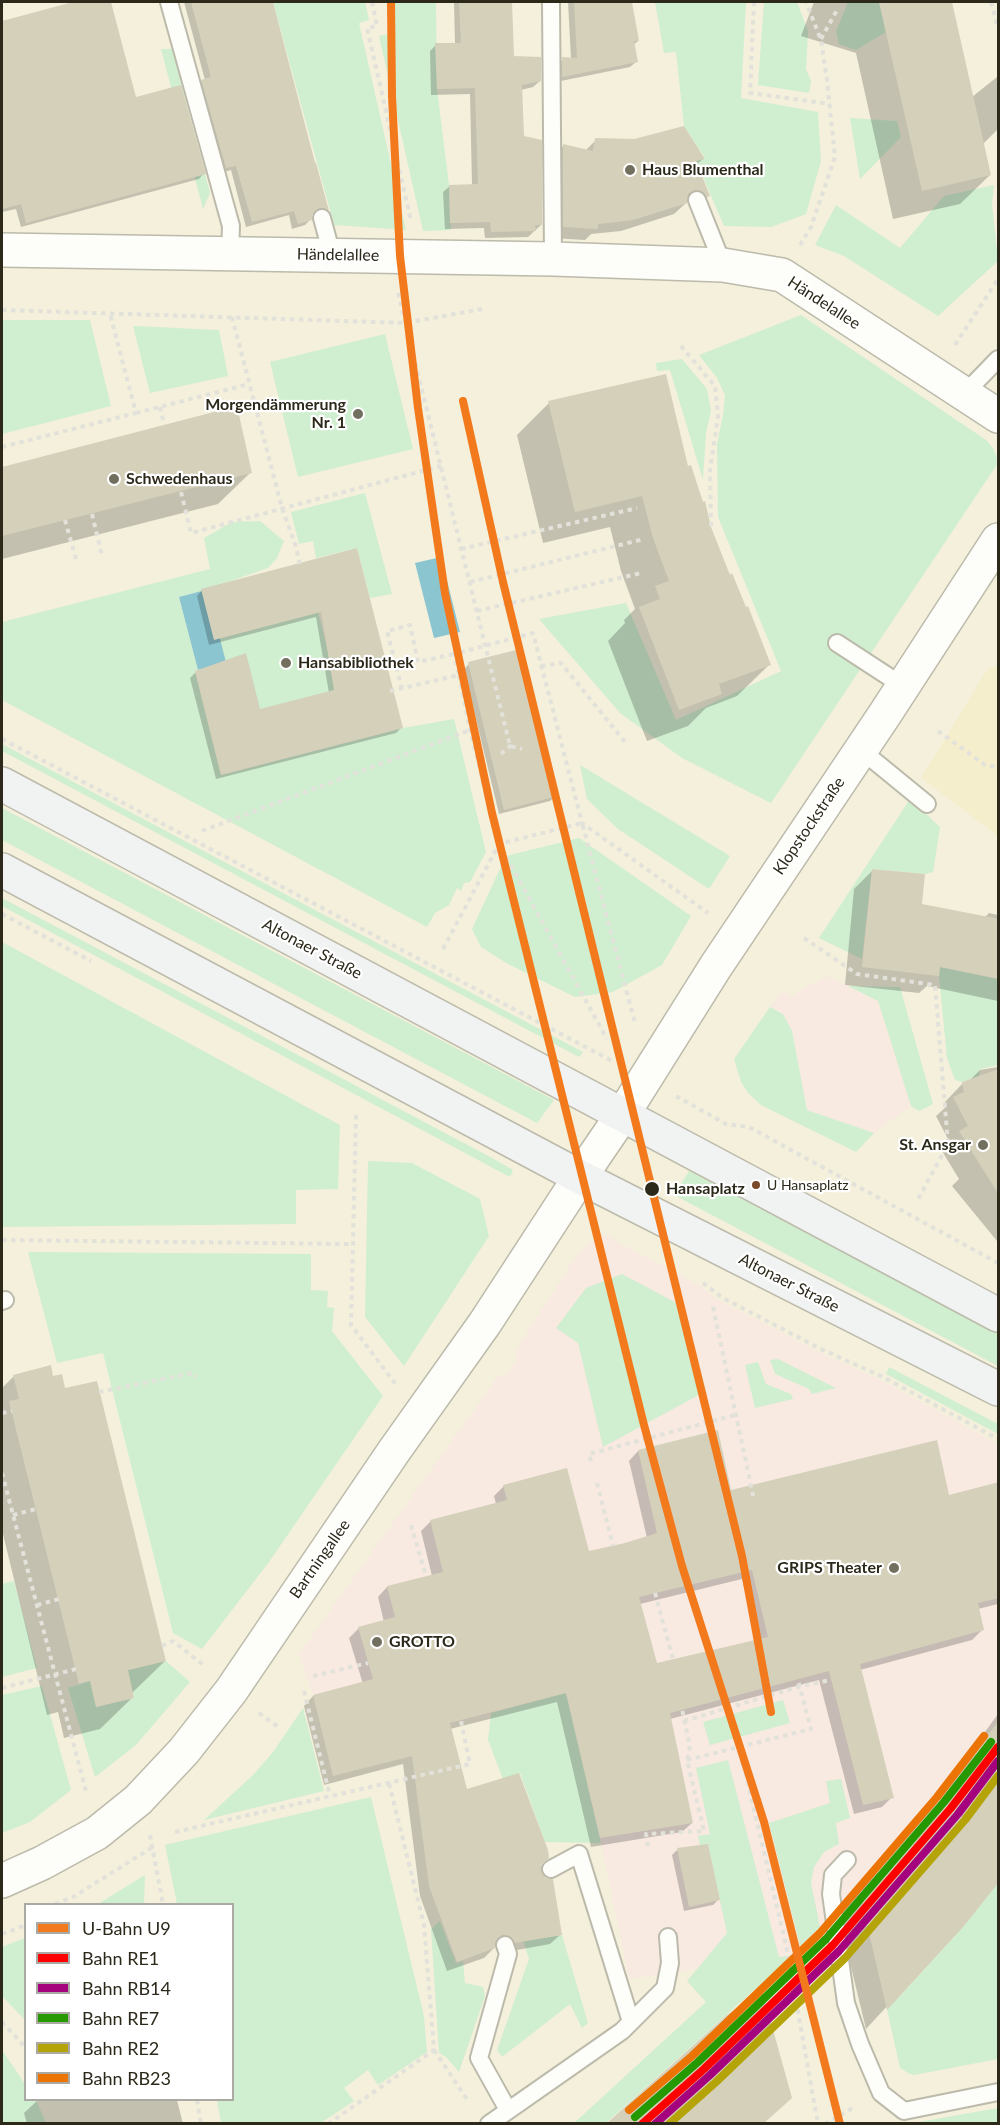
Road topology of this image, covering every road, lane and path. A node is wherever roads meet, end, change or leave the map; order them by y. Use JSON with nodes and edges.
{"nodes":[{"id":1,"x":169,"y":2,"type":"edge"},
{"id":2,"x":372,"y":2,"type":"edge"},
{"id":3,"x":551,"y":2,"type":"edge"},
{"id":4,"x":754,"y":2,"type":"edge"},
{"id":5,"x":806,"y":2,"type":"edge"},
{"id":6,"x":991,"y":2,"type":"edge"},
{"id":7,"x":837,"y":9,"type":"dead end"},
{"id":8,"x":999,"y":27,"type":"edge"},
{"id":9,"x":821,"y":40,"type":"junction"},
{"id":10,"x":830,"y":104,"type":"junction"},
{"id":11,"x":697,"y":200,"type":"dead end"},
{"id":12,"x":322,"y":218,"type":"dead end"},
{"id":13,"x":2,"y":250,"type":"edge"},
{"id":14,"x":230,"y":254,"type":"junction"},
{"id":15,"x":332,"y":255,"type":"junction"},
{"id":16,"x":405,"y":257,"type":"junction"},
{"id":17,"x":553,"y":259,"type":"junction"},
{"id":18,"x":723,"y":265,"type":"junction"},
{"id":19,"x":782,"y":275,"type":"junction"},
{"id":20,"x":999,"y":279,"type":"edge"},
{"id":21,"x":482,"y":309,"type":"dead end"},
{"id":22,"x":2,"y":310,"type":"edge"},
{"id":23,"x":110,"y":314,"type":"junction"},
{"id":24,"x":232,"y":318,"type":"junction"},
{"id":25,"x":405,"y":323,"type":"junction"},
{"id":26,"x":681,"y":346,"type":"dead end"},
{"id":27,"x":999,"y":359,"type":"edge"},
{"id":28,"x":935,"y":376,"type":"junction"},
{"id":29,"x":249,"y":384,"type":"junction"},
{"id":30,"x":964,"y":394,"type":"junction"},
{"id":31,"x":160,"y":407,"type":"junction"},
{"id":32,"x":136,"y":414,"type":"junction"},
{"id":33,"x":999,"y":416,"type":"edge"},
{"id":34,"x":164,"y":425,"type":"dead end"},
{"id":35,"x":2,"y":447,"type":"edge"},
{"id":36,"x":441,"y":466,"type":"junction"},
{"id":37,"x":181,"y":492,"type":"dead end"},
{"id":38,"x":282,"y":508,"type":"junction"},
{"id":39,"x":638,"y":508,"type":"dead end"},
{"id":40,"x":92,"y":514,"type":"dead end"},
{"id":41,"x":65,"y":519,"type":"dead end"},
{"id":42,"x":711,"y":527,"type":"dead end"},
{"id":43,"x":644,"y":539,"type":"dead end"},
{"id":44,"x":999,"y":540,"type":"edge"},
{"id":45,"x":461,"y":549,"type":"junction"},
{"id":46,"x":102,"y":556,"type":"dead end"},
{"id":47,"x":77,"y":563,"type":"dead end"},
{"id":48,"x":300,"y":564,"type":"dead end"},
{"id":49,"x":641,"y":573,"type":"dead end"},
{"id":50,"x":470,"y":582,"type":"junction"},
{"id":51,"x":477,"y":612,"type":"junction"},
{"id":52,"x":837,"y":643,"type":"dead end"},
{"id":53,"x":485,"y":645,"type":"junction"},
{"id":54,"x":454,"y":654,"type":"junction"},
{"id":55,"x":542,"y":666,"type":"junction"},
{"id":56,"x":459,"y":675,"type":"junction"},
{"id":57,"x":903,"y":686,"type":"junction"},
{"id":58,"x":402,"y":689,"type":"junction"},
{"id":59,"x":390,"y":691,"type":"dead end"},
{"id":60,"x":470,"y":730,"type":"junction"},
{"id":61,"x":938,"y":731,"type":"dead end"},
{"id":62,"x":2,"y":739,"type":"edge"},
{"id":63,"x":626,"y":742,"type":"dead end"},
{"id":64,"x":510,"y":746,"type":"junction"},
{"id":65,"x":522,"y":749,"type":"dead end"},
{"id":66,"x":861,"y":750,"type":"junction"},
{"id":67,"x":511,"y":752,"type":"dead end"},
{"id":68,"x":501,"y":754,"type":"dead end"},
{"id":69,"x":999,"y":767,"type":"edge"},
{"id":70,"x":2,"y":784,"type":"edge"},
{"id":71,"x":927,"y":804,"type":"dead end"},
{"id":72,"x":582,"y":823,"type":"junction"},
{"id":73,"x":202,"y":831,"type":"dead end"},
{"id":74,"x":499,"y":844,"type":"junction"},
{"id":75,"x":2,"y":870,"type":"edge"},
{"id":76,"x":709,"y":914,"type":"dead end"},
{"id":77,"x":804,"y":938,"type":"dead end"},
{"id":78,"x":443,"y":949,"type":"dead end"},
{"id":79,"x":635,"y":1023,"type":"dead end"},
{"id":80,"x":607,"y":1039,"type":"dead end"},
{"id":81,"x":585,"y":1048,"type":"dead end"},
{"id":82,"x":675,"y":1095,"type":"dead end"},
{"id":83,"x":356,"y":1114,"type":"dead end"},
{"id":84,"x":622,"y":1114,"type":"junction"},
{"id":85,"x":580,"y":1177,"type":"junction"},
{"id":86,"x":917,"y":1201,"type":"dead end"},
{"id":87,"x":2,"y":1240,"type":"edge"},
{"id":88,"x":352,"y":1244,"type":"junction"},
{"id":89,"x":999,"y":1263,"type":"edge"},
{"id":90,"x":695,"y":1278,"type":"dead end"},
{"id":91,"x":712,"y":1307,"type":"dead end"},
{"id":92,"x":999,"y":1315,"type":"edge"},
{"id":93,"x":196,"y":1377,"type":"dead end"},
{"id":94,"x":999,"y":1389,"type":"edge"},
{"id":95,"x":401,"y":1391,"type":"dead end"},
{"id":96,"x":99,"y":1392,"type":"dead end"},
{"id":97,"x":12,"y":1411,"type":"dead end"},
{"id":98,"x":2,"y":1413,"type":"edge"},
{"id":99,"x":735,"y":1415,"type":"junction"},
{"id":100,"x":999,"y":1439,"type":"edge"},
{"id":101,"x":591,"y":1461,"type":"dead end"},
{"id":102,"x":2,"y":1473,"type":"edge"},
{"id":103,"x":597,"y":1483,"type":"dead end"},
{"id":104,"x":754,"y":1500,"type":"dead end"},
{"id":105,"x":36,"y":1509,"type":"dead end"},
{"id":106,"x":14,"y":1515,"type":"junction"},
{"id":107,"x":411,"y":1525,"type":"dead end"},
{"id":108,"x":613,"y":1546,"type":"dead end"},
{"id":109,"x":426,"y":1576,"type":"dead end"},
{"id":110,"x":655,"y":1593,"type":"dead end"},
{"id":111,"x":59,"y":1599,"type":"dead end"},
{"id":112,"x":38,"y":1605,"type":"junction"},
{"id":113,"x":162,"y":1646,"type":"dead end"},
{"id":114,"x":673,"y":1659,"type":"dead end"},
{"id":115,"x":368,"y":1663,"type":"dead end"},
{"id":116,"x":76,"y":1669,"type":"dead end"},
{"id":117,"x":56,"y":1673,"type":"junction"},
{"id":118,"x":199,"y":1676,"type":"dead end"},
{"id":119,"x":313,"y":1676,"type":"dead end"},
{"id":120,"x":798,"y":1680,"type":"dead end"},
{"id":121,"x":831,"y":1680,"type":"dead end"},
{"id":122,"x":801,"y":1686,"type":"junction"},
{"id":123,"x":2,"y":1688,"type":"edge"},
{"id":124,"x":304,"y":1690,"type":"dead end"},
{"id":125,"x":682,"y":1709,"type":"dead end"},
{"id":126,"x":461,"y":1721,"type":"dead end"},
{"id":127,"x":684,"y":1721,"type":"junction"},
{"id":128,"x":739,"y":1746,"type":"junction"},
{"id":129,"x":687,"y":1760,"type":"junction"},
{"id":130,"x":388,"y":1783,"type":"junction"},
{"id":131,"x":96,"y":1789,"type":"dead end"},
{"id":132,"x":87,"y":1796,"type":"junction"},
{"id":133,"x":330,"y":1796,"type":"junction"},
{"id":134,"x":138,"y":1800,"type":"junction"},
{"id":135,"x":78,"y":1802,"type":"dead end"},
{"id":136,"x":175,"y":1832,"type":"dead end"},
{"id":137,"x":97,"y":1833,"type":"junction"},
{"id":138,"x":648,"y":1846,"type":"dead end"},
{"id":139,"x":153,"y":1847,"type":"junction"},
{"id":140,"x":847,"y":1860,"type":"dead end"},
{"id":141,"x":551,"y":1869,"type":"dead end"},
{"id":142,"x":2,"y":1881,"type":"edge"},
{"id":143,"x":60,"y":1903,"type":"edge"},
{"id":144,"x":163,"y":1903,"type":"edge"},
{"id":145,"x":24,"y":1926,"type":"edge"},
{"id":146,"x":2,"y":1934,"type":"edge"},
{"id":147,"x":668,"y":1937,"type":"dead end"},
{"id":148,"x":506,"y":1945,"type":"dead end"},
{"id":149,"x":2,"y":2022,"type":"edge"},
{"id":150,"x":631,"y":2022,"type":"junction"},
{"id":151,"x":24,"y":2046,"type":"edge"},
{"id":152,"x":434,"y":2050,"type":"junction"},
{"id":153,"x":999,"y":2092,"type":"edge"},
{"id":154,"x":881,"y":2093,"type":"junction"},
{"id":155,"x":197,"y":2101,"type":"edge"},
{"id":156,"x":471,"y":2105,"type":"dead end"},
{"id":157,"x":508,"y":2110,"type":"junction"},
{"id":158,"x":201,"y":2124,"type":"edge"},
{"id":159,"x":328,"y":2124,"type":"edge"},
{"id":160,"x":489,"y":2124,"type":"edge"},
{"id":161,"x":818,"y":2124,"type":"edge"},
{"id":162,"x":825,"y":2124,"type":"edge"}],
"edges":[{"from":1,"to":14,"type":"lane"},
{"from":2,"to":16,"type":"path"},
{"from":3,"to":17,"type":"lane"},
{"from":4,"to":10,"type":"path"},
{"from":5,"to":9,"type":"path"},
{"from":6,"to":8,"type":"path"},
{"from":7,"to":9,"type":"path"},
{"from":9,"to":10,"type":"path"},
{"from":10,"to":19,"type":"path"},
{"from":11,"to":18,"type":"lane"},
{"from":12,"to":15,"type":"lane"},
{"from":13,"to":14,"type":"street","name":"Händelallee"},
{"from":14,"to":15,"type":"street","name":"Händelallee"},
{"from":15,"to":16,"type":"street","name":"Händelallee"},
{"from":16,"to":17,"type":"street","name":"Händelallee"},
{"from":16,"to":25,"type":"path"},
{"from":17,"to":18,"type":"street","name":"Händelallee"},
{"from":18,"to":19,"type":"street","name":"Händelallee"},
{"from":19,"to":28,"type":"street","name":"Händelallee"},
{"from":20,"to":28,"type":"path"},
{"from":21,"to":25,"type":"path"},
{"from":22,"to":23,"type":"path"},
{"from":23,"to":24,"type":"path"},
{"from":23,"to":32,"type":"path"},
{"from":24,"to":25,"type":"path"},
{"from":24,"to":29,"type":"path"},
{"from":25,"to":36,"type":"path"},
{"from":26,"to":42,"type":"path"},
{"from":27,"to":30,"type":"lane"},
{"from":28,"to":30,"type":"street","name":"Händelallee"},
{"from":29,"to":31,"type":"path"},
{"from":29,"to":38,"type":"path"},
{"from":30,"to":33,"type":"street","name":"Händelallee"},
{"from":31,"to":32,"type":"path"},
{"from":31,"to":34,"type":"path"},
{"from":32,"to":35,"type":"path"},
{"from":36,"to":38,"type":"path"},
{"from":36,"to":45,"type":"path"},
{"from":37,"to":38,"type":"path"},
{"from":38,"to":48,"type":"path"},
{"from":39,"to":45,"type":"path"},
{"from":40,"to":46,"type":"path"},
{"from":41,"to":47,"type":"path"},
{"from":43,"to":50,"type":"path"},
{"from":44,"to":57,"type":"street","name":"Klopstockstraße"},
{"from":45,"to":50,"type":"path"},
{"from":49,"to":51,"type":"path"},
{"from":50,"to":51,"type":"path"},
{"from":51,"to":53,"type":"path"},
{"from":52,"to":57,"type":"lane"},
{"from":53,"to":54,"type":"path"},
{"from":53,"to":55,"type":"path"},
{"from":53,"to":64,"type":"path"},
{"from":54,"to":56,"type":"path"},
{"from":54,"to":58,"type":"path"},
{"from":55,"to":63,"type":"path"},
{"from":55,"to":72,"type":"path"},
{"from":56,"to":58,"type":"path"},
{"from":56,"to":60,"type":"path"},
{"from":57,"to":66,"type":"street","name":"Klopstockstraße"},
{"from":58,"to":59,"type":"path"},
{"from":60,"to":73,"type":"path"},
{"from":60,"to":74,"type":"path"},
{"from":61,"to":69,"type":"path"},
{"from":62,"to":81,"type":"path"},
{"from":64,"to":65,"type":"path"},
{"from":64,"to":67,"type":"path"},
{"from":64,"to":68,"type":"path"},
{"from":66,"to":71,"type":"lane"},
{"from":66,"to":84,"type":"street","name":"Klopstockstraße"},
{"from":70,"to":84,"type":"main road","name":"Altonaer Straße"},
{"from":72,"to":74,"type":"path"},
{"from":72,"to":76,"type":"path"},
{"from":72,"to":79,"type":"path"},
{"from":74,"to":78,"type":"path"},
{"from":74,"to":80,"type":"path"},
{"from":75,"to":85,"type":"main road","name":"Altonaer Straße"},
{"from":77,"to":86,"type":"path"},
{"from":82,"to":89,"type":"path"},
{"from":83,"to":88,"type":"path"},
{"from":84,"to":85,"type":"street"},
{"from":84,"to":92,"type":"main road","name":"Altonaer Straße"},
{"from":85,"to":94,"type":"main road","name":"Altonaer Straße"},
{"from":85,"to":134,"type":"street","name":"Bartningallee"},
{"from":87,"to":88,"type":"path"},
{"from":88,"to":95,"type":"path"},
{"from":90,"to":100,"type":"path"},
{"from":91,"to":99,"type":"path"},
{"from":93,"to":96,"type":"path"},
{"from":97,"to":98,"type":"path"},
{"from":99,"to":101,"type":"path"},
{"from":99,"to":104,"type":"path"},
{"from":102,"to":106,"type":"path"},
{"from":103,"to":108,"type":"path"},
{"from":105,"to":106,"type":"path"},
{"from":106,"to":112,"type":"path"},
{"from":107,"to":109,"type":"path"},
{"from":110,"to":114,"type":"path"},
{"from":111,"to":112,"type":"path"},
{"from":112,"to":117,"type":"path"},
{"from":113,"to":118,"type":"path"},
{"from":115,"to":119,"type":"path"},
{"from":116,"to":117,"type":"path"},
{"from":117,"to":123,"type":"path"},
{"from":117,"to":132,"type":"path"},
{"from":120,"to":122,"type":"path"},
{"from":121,"to":122,"type":"path"},
{"from":122,"to":127,"type":"path"},
{"from":122,"to":128,"type":"path"},
{"from":124,"to":133,"type":"path"},
{"from":125,"to":127,"type":"path"},
{"from":126,"to":130,"type":"path"},
{"from":127,"to":129,"type":"path"},
{"from":128,"to":129,"type":"path"},
{"from":128,"to":161,"type":"path"},
{"from":129,"to":138,"type":"path"},
{"from":130,"to":133,"type":"path"},
{"from":130,"to":152,"type":"path"},
{"from":131,"to":132,"type":"path"},
{"from":132,"to":135,"type":"path"},
{"from":132,"to":137,"type":"path"},
{"from":133,"to":136,"type":"path"},
{"from":134,"to":137,"type":"street","name":"Bartningallee"},
{"from":134,"to":139,"type":"path"},
{"from":137,"to":142,"type":"street","name":"Bartningallee"},
{"from":139,"to":143,"type":"path"},
{"from":139,"to":144,"type":"path"},
{"from":140,"to":154,"type":"lane"},
{"from":141,"to":150,"type":"lane"},
{"from":145,"to":146,"type":"path"},
{"from":147,"to":150,"type":"lane"},
{"from":148,"to":157,"type":"lane"},
{"from":149,"to":151,"type":"path"},
{"from":150,"to":157,"type":"lane"},
{"from":152,"to":156,"type":"path"},
{"from":152,"to":159,"type":"path"},
{"from":153,"to":154,"type":"lane"},
{"from":154,"to":162,"type":"path"},
{"from":155,"to":158,"type":"path"},
{"from":157,"to":160,"type":"lane"}]}
